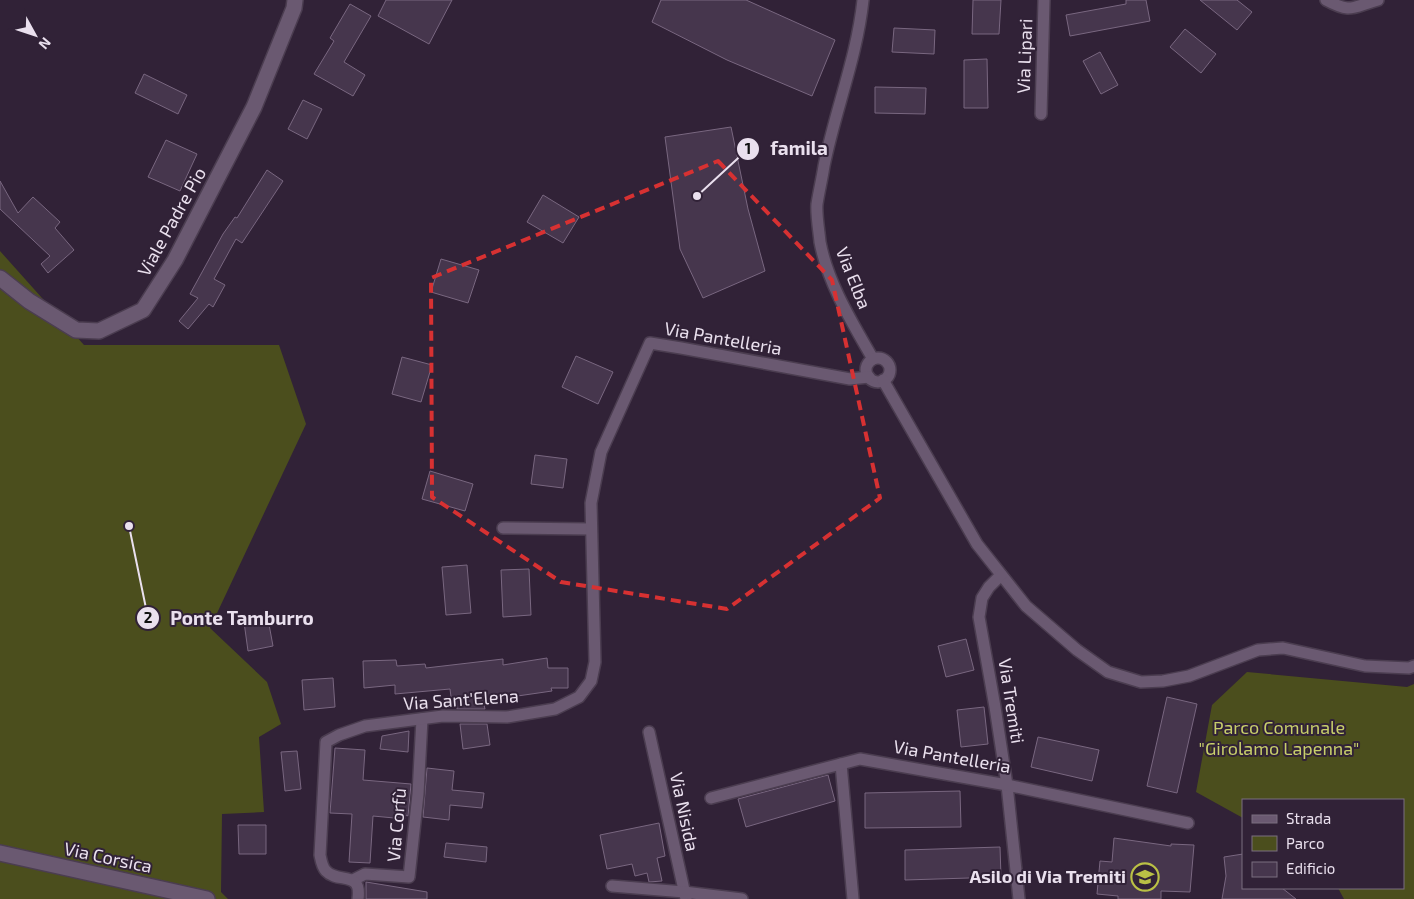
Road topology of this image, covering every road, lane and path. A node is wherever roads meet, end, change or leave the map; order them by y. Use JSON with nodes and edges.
{"nodes":[{"id":1,"x":295,"y":0,"type":"edge"},
{"id":2,"x":863,"y":0,"type":"edge"},
{"id":3,"x":1044,"y":0,"type":"edge"},
{"id":4,"x":1326,"y":0,"type":"edge"},
{"id":5,"x":1378,"y":0,"type":"edge"},
{"id":6,"x":1041,"y":114,"type":"dead end"},
{"id":7,"x":0,"y":278,"type":"edge"},
{"id":8,"x":873,"y":359,"type":"junction"},
{"id":9,"x":869,"y":377,"type":"junction"},
{"id":10,"x":883,"y":380,"type":"junction"},
{"id":11,"x":503,"y":528,"type":"dead end"},
{"id":12,"x":591,"y":529,"type":"junction"},
{"id":13,"x":1000,"y":575,"type":"junction"},
{"id":14,"x":1414,"y":666,"type":"edge"},
{"id":15,"x":591,"y":681,"type":"joint"},
{"id":16,"x":422,"y":719,"type":"junction"},
{"id":17,"x":649,"y":732,"type":"dead end"},
{"id":18,"x":841,"y":764,"type":"junction"},
{"id":19,"x":1007,"y":785,"type":"junction"},
{"id":20,"x":711,"y":798,"type":"dead end"},
{"id":21,"x":1188,"y":823,"type":"dead end"},
{"id":22,"x":0,"y":853,"type":"edge"},
{"id":23,"x":353,"y":880,"type":"junction"},
{"id":24,"x":612,"y":886,"type":"dead end"},
{"id":25,"x":685,"y":896,"type":"edge"},
{"id":26,"x":207,"y":899,"type":"edge"},
{"id":27,"x":358,"y":899,"type":"edge"},
{"id":28,"x":742,"y":899,"type":"edge"},
{"id":29,"x":853,"y":899,"type":"edge"},
{"id":30,"x":1019,"y":899,"type":"edge"}],
"edges":[{"from":1,"to":7,"type":"street","name":"Viale Padre Pio"},
{"from":2,"to":8,"type":"street","name":"Via Elba"},
{"from":3,"to":6,"type":"street","name":"Via Lipari"},
{"from":4,"to":5,"type":"street"},
{"from":8,"to":9,"type":"street"},
{"from":8,"to":10,"type":"street","name":"Via Elba"},
{"from":9,"to":10,"type":"street"},
{"from":9,"to":12,"type":"street","name":"Via Pantelleria"},
{"from":10,"to":13,"type":"street"},
{"from":11,"to":12,"type":"street"},
{"from":12,"to":15,"type":"street","name":"Via Pantelleria"},
{"from":13,"to":14,"type":"street"},
{"from":13,"to":19,"type":"street","name":"Via Tremiti"},
{"from":15,"to":16,"type":"street","name":"Via Sant'Elena"},
{"from":16,"to":23,"type":"street","name":"Via Corfù"},
{"from":16,"to":23,"type":"street","name":"Via Sant'Elena"},
{"from":17,"to":25,"type":"street","name":"Via Nisida"},
{"from":18,"to":19,"type":"street","name":"Via Pantelleria"},
{"from":18,"to":20,"type":"street","name":"Via Pantelleria"},
{"from":18,"to":29,"type":"street"},
{"from":19,"to":21,"type":"street","name":"Via Pantelleria"},
{"from":19,"to":30,"type":"street","name":"Via Tremiti"},
{"from":22,"to":26,"type":"street","name":"Via Corsica"},
{"from":23,"to":27,"type":"street"},
{"from":24,"to":25,"type":"street"},
{"from":25,"to":28,"type":"street"}]}
